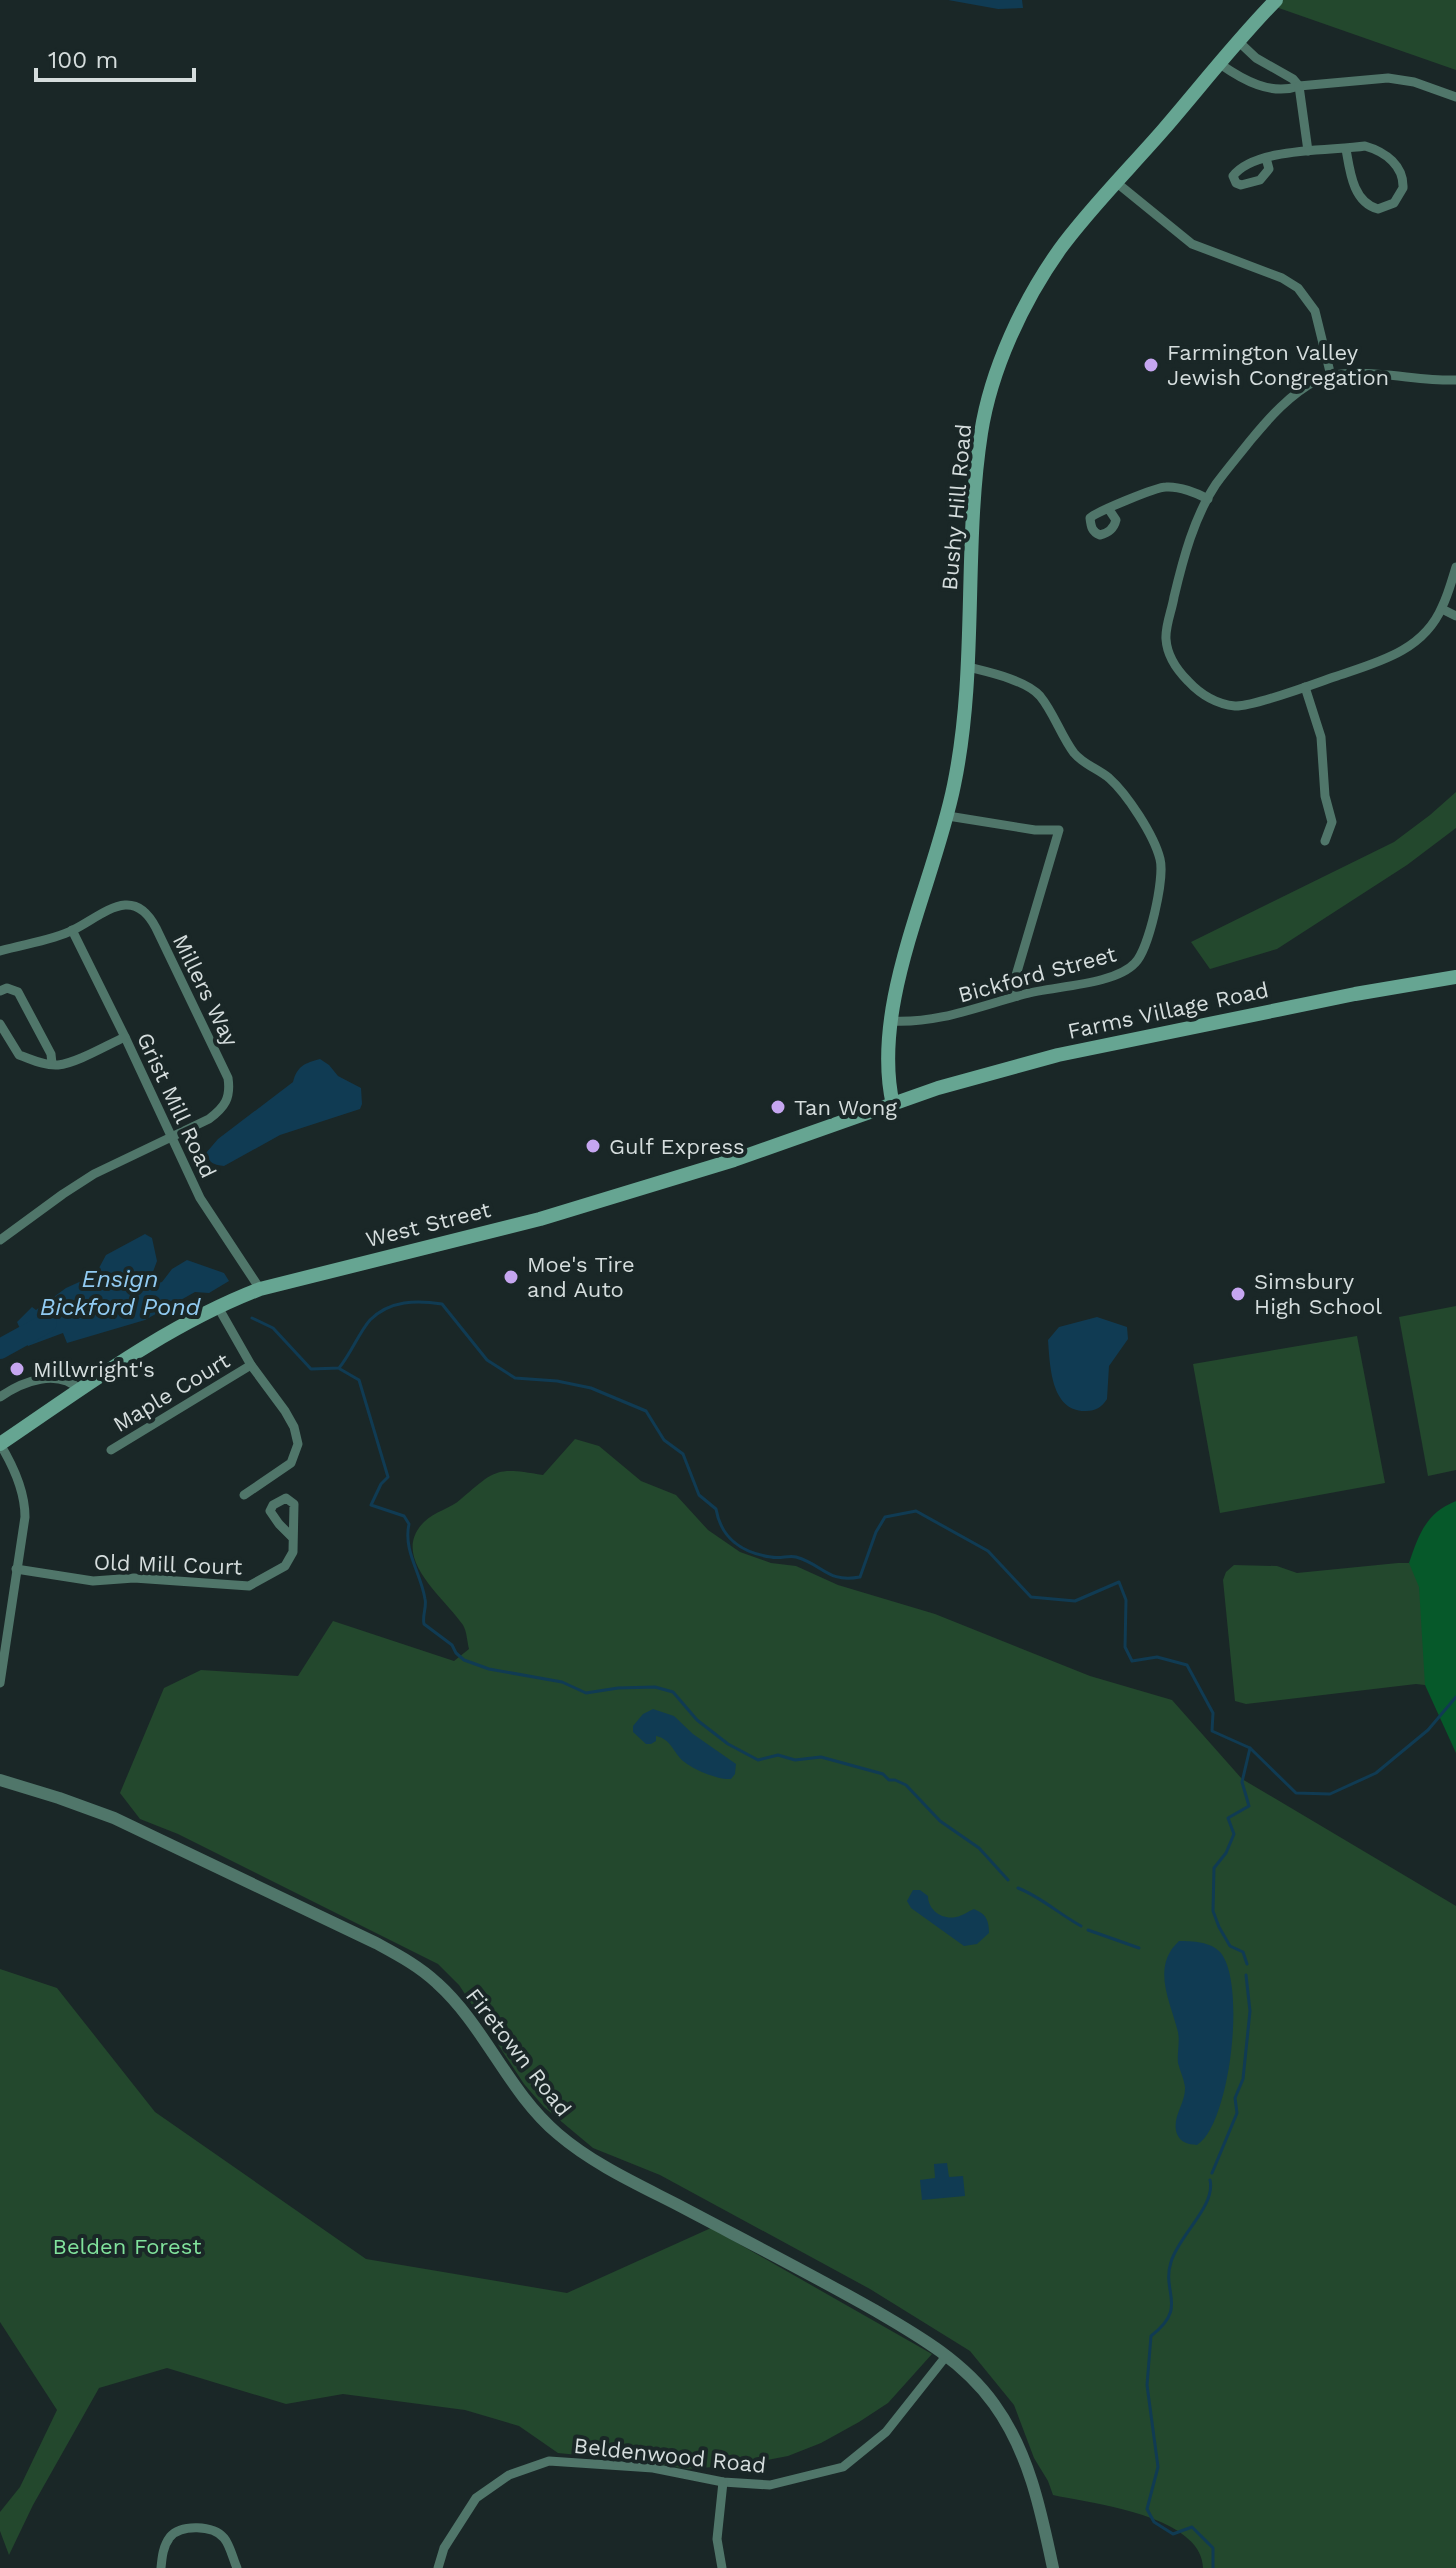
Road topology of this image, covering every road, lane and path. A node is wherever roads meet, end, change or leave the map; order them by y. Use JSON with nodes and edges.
{"nodes":[{"id":1,"x":1276,"y":0,"type":"edge"},
{"id":2,"x":1239,"y":42,"type":"junction"},
{"id":3,"x":1220,"y":64,"type":"junction"},
{"id":4,"x":1299,"y":86,"type":"junction"},
{"id":5,"x":1456,"y":97,"type":"edge"},
{"id":6,"x":1346,"y":149,"type":"junction"},
{"id":7,"x":1308,"y":151,"type":"junction"},
{"id":8,"x":1266,"y":158,"type":"dead end"},
{"id":9,"x":1117,"y":183,"type":"junction"},
{"id":10,"x":1331,"y":376,"type":"junction"},
{"id":11,"x":1456,"y":380,"type":"edge"},
{"id":12,"x":1208,"y":499,"type":"junction"},
{"id":13,"x":1108,"y":508,"type":"dead end"},
{"id":14,"x":1456,"y":567,"type":"edge"},
{"id":15,"x":1442,"y":609,"type":"junction"},
{"id":16,"x":1456,"y":616,"type":"edge"},
{"id":17,"x":968,"y":667,"type":"junction"},
{"id":18,"x":1305,"y":687,"type":"junction"},
{"id":19,"x":948,"y":816,"type":"junction"},
{"id":20,"x":1325,"y":841,"type":"dead end"},
{"id":21,"x":72,"y":930,"type":"junction"},
{"id":22,"x":0,"y":951,"type":"edge"},
{"id":23,"x":1456,"y":977,"type":"edge"},
{"id":24,"x":0,"y":991,"type":"edge"},
{"id":25,"x":1017,"y":996,"type":"junction"},
{"id":26,"x":890,"y":1021,"type":"junction"},
{"id":27,"x":0,"y":1024,"type":"edge"},
{"id":28,"x":125,"y":1037,"type":"junction"},
{"id":29,"x":52,"y":1064,"type":"junction"},
{"id":30,"x":893,"y":1105,"type":"junction"},
{"id":31,"x":171,"y":1137,"type":"junction"},
{"id":32,"x":0,"y":1240,"type":"edge"},
{"id":33,"x":260,"y":1289,"type":"junction"},
{"id":34,"x":218,"y":1307,"type":"junction"},
{"id":35,"x":251,"y":1365,"type":"junction"},
{"id":36,"x":80,"y":1390,"type":"junction"},
{"id":37,"x":0,"y":1397,"type":"edge"},
{"id":38,"x":0,"y":1444,"type":"edge"},
{"id":39,"x":111,"y":1450,"type":"dead end"},
{"id":40,"x":244,"y":1495,"type":"dead end"},
{"id":41,"x":292,"y":1537,"type":"dead end"},
{"id":42,"x":16,"y":1569,"type":"junction"},
{"id":43,"x":0,"y":1683,"type":"edge"},
{"id":44,"x":0,"y":1780,"type":"edge"},
{"id":45,"x":947,"y":2355,"type":"junction"},
{"id":46,"x":723,"y":2482,"type":"junction"},
{"id":47,"x":161,"y":2568,"type":"edge"},
{"id":48,"x":237,"y":2568,"type":"edge"},
{"id":49,"x":438,"y":2568,"type":"edge"},
{"id":50,"x":722,"y":2568,"type":"edge"},
{"id":51,"x":1053,"y":2568,"type":"edge"}],
"edges":[{"from":1,"to":2,"type":"main road","name":"Bushy Hill Road"},
{"from":2,"to":3,"type":"main road","name":"Bushy Hill Road"},
{"from":2,"to":4,"type":"street"},
{"from":3,"to":4,"type":"street"},
{"from":3,"to":9,"type":"main road","name":"Bushy Hill Road"},
{"from":4,"to":5,"type":"street"},
{"from":4,"to":7,"type":"street"},
{"from":6,"to":6,"type":"street"},
{"from":6,"to":7,"type":"street"},
{"from":7,"to":8,"type":"street"},
{"from":9,"to":10,"type":"street"},
{"from":9,"to":17,"type":"main road","name":"Bushy Hill Road"},
{"from":10,"to":11,"type":"street"},
{"from":10,"to":12,"type":"street"},
{"from":12,"to":13,"type":"street"},
{"from":12,"to":18,"type":"street"},
{"from":14,"to":15,"type":"street"},
{"from":15,"to":16,"type":"street"},
{"from":15,"to":18,"type":"street"},
{"from":17,"to":19,"type":"main road","name":"Bushy Hill Road"},
{"from":17,"to":25,"type":"street","name":"Bickford Street"},
{"from":18,"to":20,"type":"street"},
{"from":19,"to":25,"type":"street"},
{"from":19,"to":26,"type":"main road","name":"Bushy Hill Road"},
{"from":21,"to":22,"type":"street"},
{"from":21,"to":28,"type":"street","name":"Grist Mill Road"},
{"from":21,"to":31,"type":"street","name":"Millers Way"},
{"from":23,"to":30,"type":"main road","name":"Farms Village Road"},
{"from":24,"to":29,"type":"street"},
{"from":25,"to":26,"type":"street","name":"Bickford Street"},
{"from":26,"to":30,"type":"main road","name":"Bushy Hill Road"},
{"from":27,"to":29,"type":"street"},
{"from":28,"to":29,"type":"street"},
{"from":28,"to":31,"type":"street","name":"Grist Mill Road"},
{"from":30,"to":33,"type":"main road","name":"West Street"},
{"from":31,"to":32,"type":"street"},
{"from":31,"to":33,"type":"street","name":"Grist Mill Road"},
{"from":33,"to":34,"type":"main road","name":"West Street"},
{"from":34,"to":35,"type":"street","name":"Maple Court"},
{"from":34,"to":36,"type":"main road","name":"West Street"},
{"from":35,"to":39,"type":"street","name":"Maple Court"},
{"from":35,"to":40,"type":"street","name":"Maple Court"},
{"from":36,"to":37,"type":"street"},
{"from":36,"to":38,"type":"main road","name":"West Street"},
{"from":38,"to":42,"type":"street"},
{"from":41,"to":42,"type":"street","name":"Old Mill Court"},
{"from":42,"to":43,"type":"street"},
{"from":44,"to":45,"type":"street","name":"Firetown Road"},
{"from":45,"to":46,"type":"street","name":"Beldenwood Road"},
{"from":45,"to":51,"type":"street","name":"Firetown Road"},
{"from":46,"to":49,"type":"street","name":"Beldenwood Road"},
{"from":46,"to":50,"type":"street"},
{"from":47,"to":48,"type":"street"}]}
